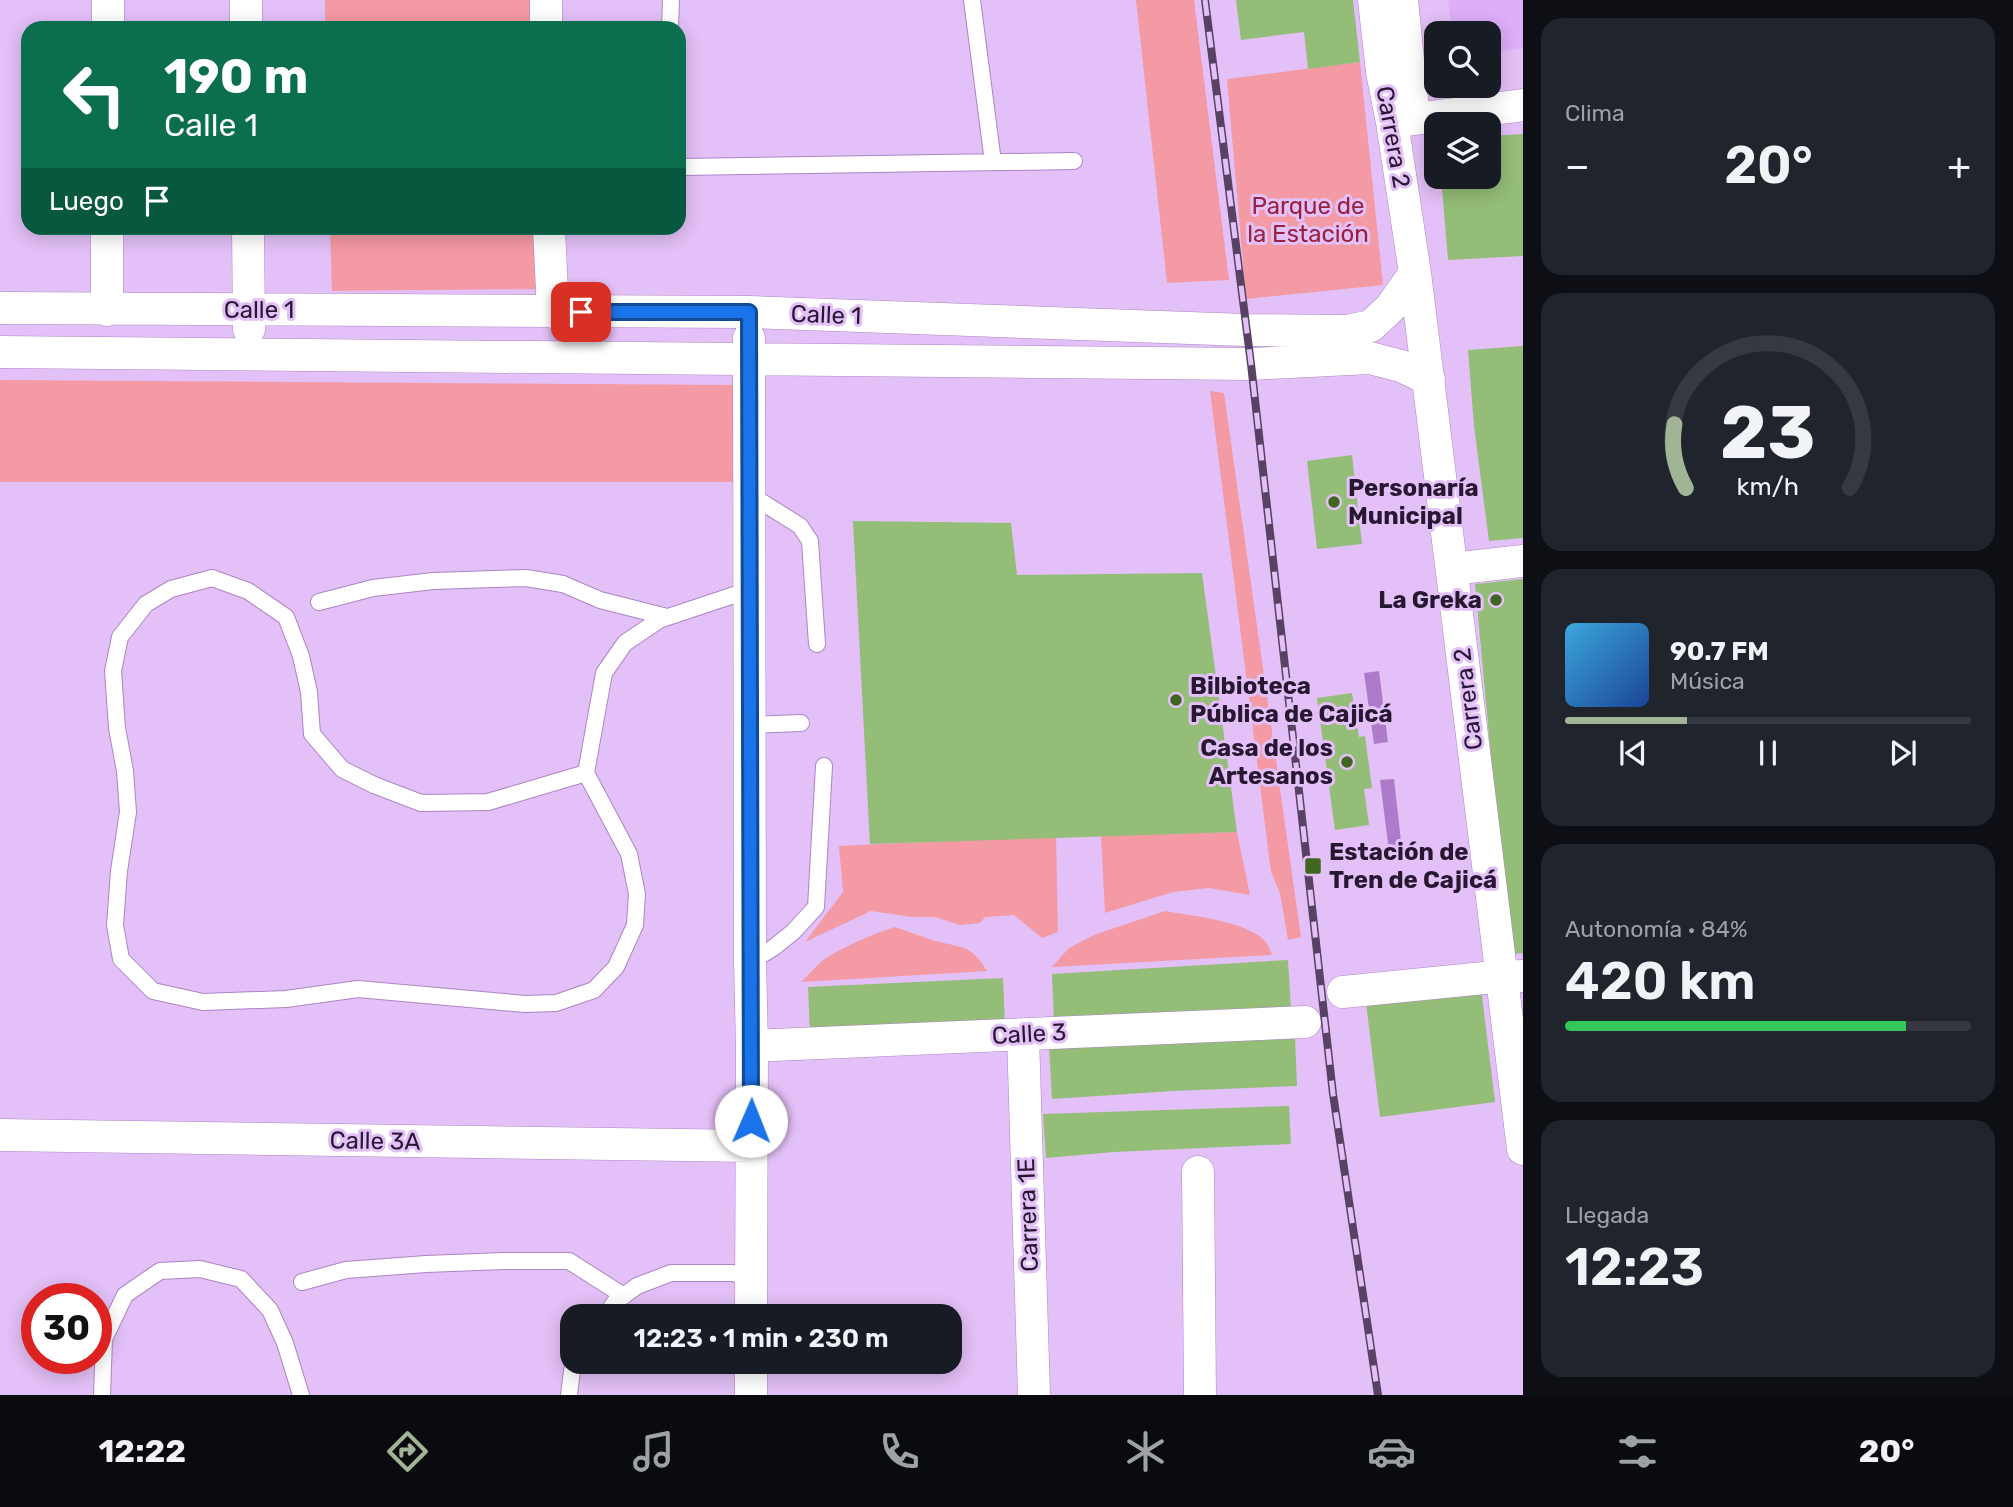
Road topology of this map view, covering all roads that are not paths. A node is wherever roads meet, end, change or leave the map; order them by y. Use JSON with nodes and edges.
{"nodes":[{"id":1,"x":108,"y":0,"type":"edge"},
{"id":2,"x":246,"y":0,"type":"edge"},
{"id":3,"x":546,"y":0,"type":"edge"},
{"id":4,"x":671,"y":0,"type":"edge"},
{"id":5,"x":972,"y":0,"type":"edge"},
{"id":6,"x":1374,"y":0,"type":"edge"},
{"id":7,"x":1402,"y":0,"type":"edge"},
{"id":8,"x":108,"y":21,"type":"edge"},
{"id":9,"x":246,"y":21,"type":"edge"},
{"id":10,"x":546,"y":21,"type":"edge"},
{"id":11,"x":670,"y":21,"type":"edge"},
{"id":12,"x":1523,"y":105,"type":"edge"},
{"id":13,"x":1403,"y":121,"type":"junction"},
{"id":14,"x":1074,"y":161,"type":"dead end"},
{"id":15,"x":993,"y":162,"type":"junction"},
{"id":16,"x":686,"y":167,"type":"edge"},
{"id":17,"x":107,"y":235,"type":"edge"},
{"id":18,"x":248,"y":235,"type":"edge"},
{"id":19,"x":549,"y":235,"type":"edge"},
{"id":20,"x":1416,"y":273,"type":"junction"},
{"id":21,"x":0,"y":308,"type":"edge"},
{"id":22,"x":107,"y":310,"type":"junction"},
{"id":23,"x":249,"y":310,"type":"junction"},
{"id":24,"x":553,"y":312,"type":"junction"},
{"id":25,"x":749,"y":312,"type":"junction"},
{"id":26,"x":0,"y":352,"type":"edge"},
{"id":27,"x":248,"y":355,"type":"junction"},
{"id":28,"x":749,"y":359,"type":"junction"},
{"id":29,"x":1429,"y":379,"type":"junction"},
{"id":30,"x":750,"y":494,"type":"junction"},
{"id":31,"x":1523,"y":561,"type":"edge"},
{"id":32,"x":1452,"y":569,"type":"junction"},
{"id":33,"x":750,"y":600,"type":"junction"},
{"id":34,"x":319,"y":602,"type":"dead end"},
{"id":35,"x":667,"y":617,"type":"junction"},
{"id":36,"x":817,"y":644,"type":"dead end"},
{"id":37,"x":801,"y":723,"type":"dead end"},
{"id":38,"x":750,"y":725,"type":"junction"},
{"id":39,"x":824,"y":766,"type":"dead end"},
{"id":40,"x":586,"y":773,"type":"junction"},
{"id":41,"x":750,"y":962,"type":"junction"},
{"id":42,"x":1512,"y":977,"type":"edge"},
{"id":43,"x":1343,"y":992,"type":"dead end"},
{"id":44,"x":1305,"y":1021,"type":"dead end"},
{"id":45,"x":1023,"y":1035,"type":"junction"},
{"id":46,"x":752,"y":1046,"type":"junction"},
{"id":47,"x":0,"y":1135,"type":"edge"},
{"id":48,"x":751,"y":1146,"type":"junction"},
{"id":49,"x":1523,"y":1149,"type":"edge"},
{"id":50,"x":1198,"y":1172,"type":"dead end"},
{"id":51,"x":751,"y":1279,"type":"junction"},
{"id":52,"x":302,"y":1282,"type":"dead end"},
{"id":53,"x":624,"y":1296,"type":"junction"},
{"id":54,"x":614,"y":1304,"type":"edge"},
{"id":55,"x":751,"y":1304,"type":"edge"},
{"id":56,"x":572,"y":1374,"type":"edge"},
{"id":57,"x":751,"y":1374,"type":"edge"},
{"id":58,"x":102,"y":1395,"type":"edge"},
{"id":59,"x":301,"y":1395,"type":"edge"},
{"id":60,"x":569,"y":1395,"type":"edge"},
{"id":61,"x":751,"y":1395,"type":"edge"},
{"id":62,"x":1034,"y":1395,"type":"edge"},
{"id":63,"x":1200,"y":1395,"type":"edge"}],
"edges":[{"from":1,"to":8,"type":"street"},
{"from":2,"to":9,"type":"street"},
{"from":3,"to":10,"type":"street"},
{"from":4,"to":11,"type":"lane"},
{"from":5,"to":15,"type":"lane"},
{"from":6,"to":13,"type":"street","name":"Carrera 2"},
{"from":7,"to":13,"type":"street"},
{"from":12,"to":13,"type":"street"},
{"from":13,"to":20,"type":"street","name":"Carrera 2"},
{"from":14,"to":15,"type":"lane"},
{"from":15,"to":16,"type":"lane"},
{"from":17,"to":22,"type":"street"},
{"from":18,"to":23,"type":"street"},
{"from":19,"to":24,"type":"street"},
{"from":20,"to":25,"type":"street","name":"Calle 1"},
{"from":20,"to":29,"type":"street","name":"Carrera 2"},
{"from":21,"to":22,"type":"street","name":"Calle 1"},
{"from":22,"to":23,"type":"street","name":"Calle 1"},
{"from":23,"to":24,"type":"street","name":"Calle 1"},
{"from":23,"to":27,"type":"street"},
{"from":24,"to":25,"type":"street","name":"Calle 1"},
{"from":25,"to":28,"type":"street"},
{"from":26,"to":27,"type":"street","name":"Calle 1"},
{"from":27,"to":28,"type":"street","name":"Calle 1"},
{"from":28,"to":29,"type":"street","name":"Calle 1"},
{"from":28,"to":30,"type":"street"},
{"from":29,"to":32,"type":"street","name":"Carrera 2"},
{"from":30,"to":33,"type":"street"},
{"from":30,"to":36,"type":"lane"},
{"from":31,"to":32,"type":"street"},
{"from":32,"to":42,"type":"street","name":"Carrera 2"},
{"from":33,"to":35,"type":"lane"},
{"from":33,"to":38,"type":"street"},
{"from":34,"to":35,"type":"lane"},
{"from":35,"to":40,"type":"lane"},
{"from":37,"to":38,"type":"lane"},
{"from":38,"to":41,"type":"street"},
{"from":39,"to":41,"type":"lane"},
{"from":40,"to":40,"type":"lane"},
{"from":41,"to":46,"type":"street"},
{"from":42,"to":43,"type":"street"},
{"from":42,"to":49,"type":"street","name":"Carrera 2"},
{"from":44,"to":45,"type":"street","name":"Calle 3"},
{"from":45,"to":46,"type":"street","name":"Calle 3"},
{"from":45,"to":62,"type":"street","name":"Carrera 1E"},
{"from":46,"to":48,"type":"street"},
{"from":47,"to":48,"type":"street","name":"Calle 3A"},
{"from":48,"to":51,"type":"street"},
{"from":50,"to":63,"type":"street"},
{"from":51,"to":53,"type":"lane"},
{"from":51,"to":55,"type":"street"},
{"from":52,"to":53,"type":"lane"},
{"from":53,"to":54,"type":"lane"},
{"from":56,"to":60,"type":"lane"},
{"from":57,"to":61,"type":"street"},
{"from":58,"to":59,"type":"lane"}]}
